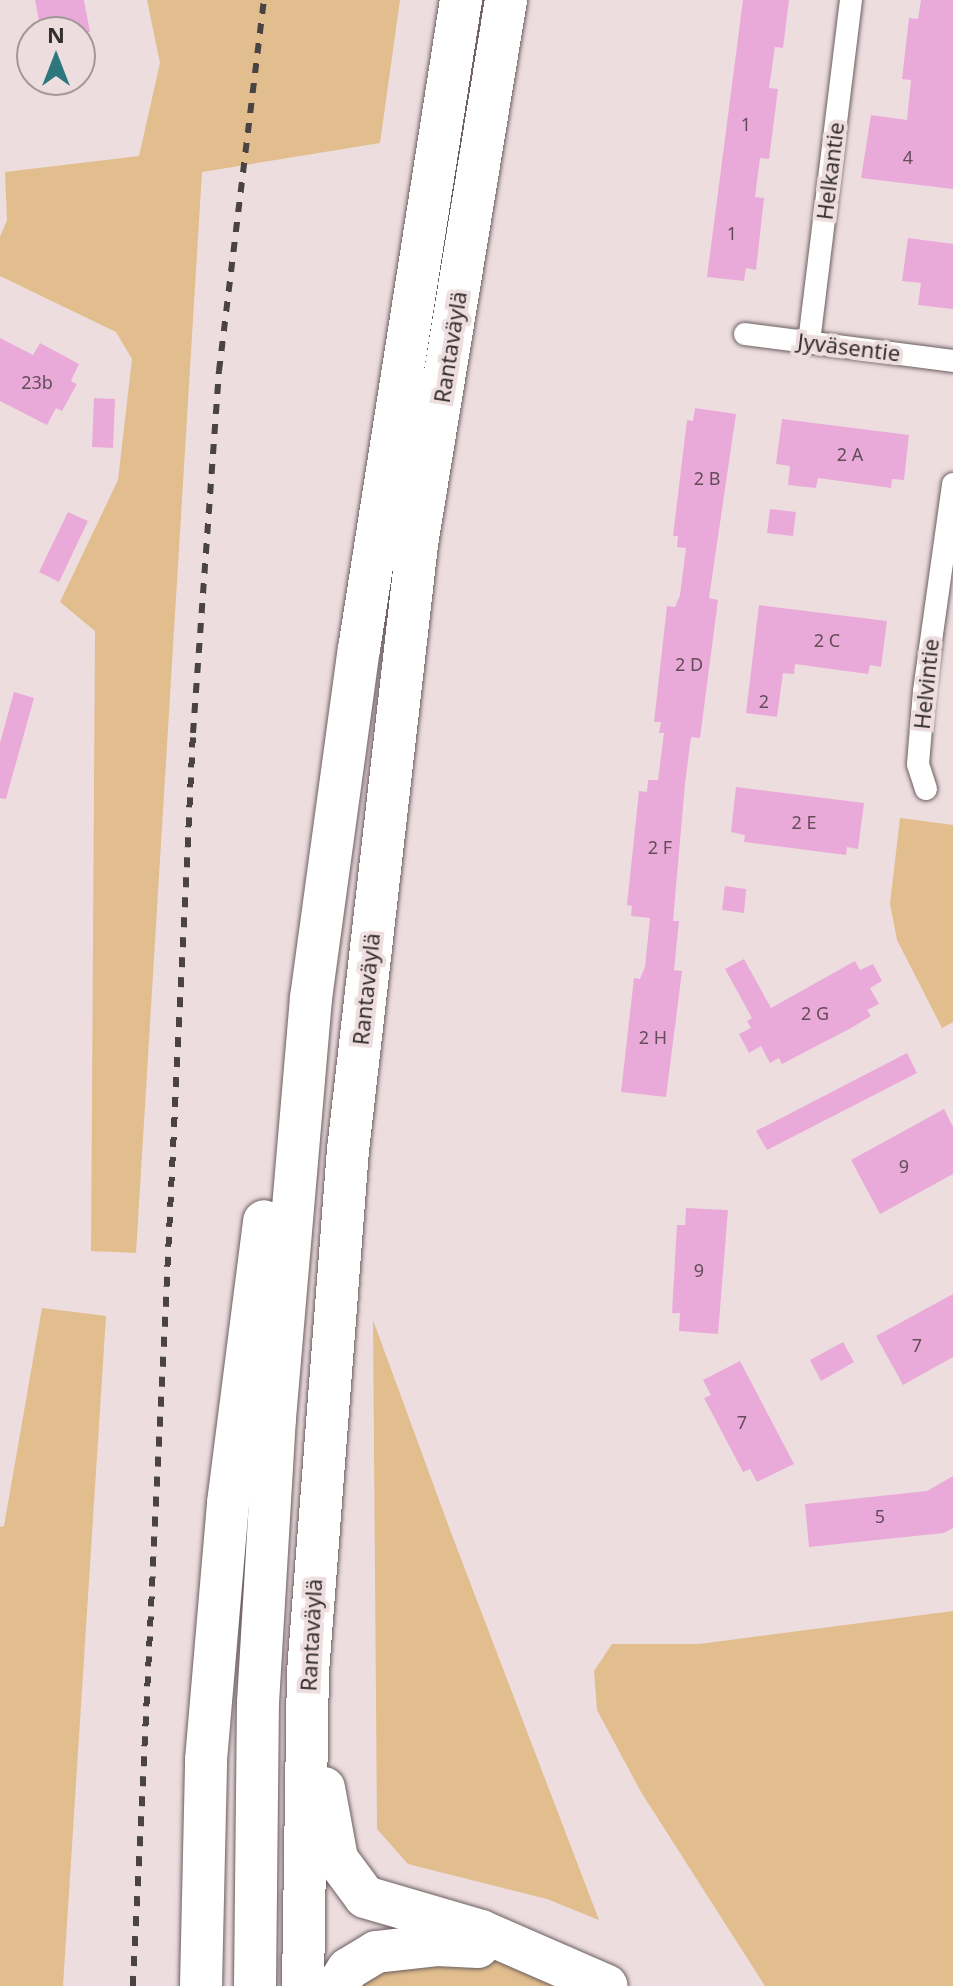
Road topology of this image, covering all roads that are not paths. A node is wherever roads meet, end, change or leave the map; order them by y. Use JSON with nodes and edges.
{"nodes":[{"id":1,"x":461,"y":0,"type":"edge"},
{"id":2,"x":506,"y":0,"type":"edge"},
{"id":3,"x":851,"y":0,"type":"edge"},
{"id":4,"x":745,"y":334,"type":"dead end"},
{"id":5,"x":809,"y":342,"type":"junction"},
{"id":6,"x":953,"y":361,"type":"edge"},
{"id":7,"x":953,"y":484,"type":"edge"},
{"id":8,"x":926,"y":789,"type":"dead end"},
{"id":9,"x":311,"y":998,"type":"junction"},
{"id":10,"x":308,"y":1672,"type":"junction"},
{"id":11,"x":549,"y":1958,"type":"junction"},
{"id":12,"x":255,"y":1972,"type":"edge"},
{"id":13,"x":201,"y":1986,"type":"edge"},
{"id":14,"x":303,"y":1986,"type":"edge"},
{"id":15,"x":337,"y":1986,"type":"edge"},
{"id":16,"x":607,"y":1986,"type":"edge"}],
"edges":[{"from":1,"to":9,"type":"highway","name":"Rantaväylä"},
{"from":2,"to":10,"type":"highway","name":"Rantaväylä"},
{"from":3,"to":5,"type":"street","name":"Helkantie"},
{"from":4,"to":5,"type":"street","name":"Jyväsentie"},
{"from":5,"to":6,"type":"street","name":"Jyväsentie"},
{"from":7,"to":8,"type":"street","name":"Helvintie"},
{"from":9,"to":12,"type":"highway","name":"Rantaväylä"},
{"from":9,"to":13,"type":"highway"},
{"from":10,"to":11,"type":"highway"},
{"from":10,"to":14,"type":"highway","name":"Rantaväylä"},
{"from":11,"to":15,"type":"highway"},
{"from":11,"to":16,"type":"highway"}]}
